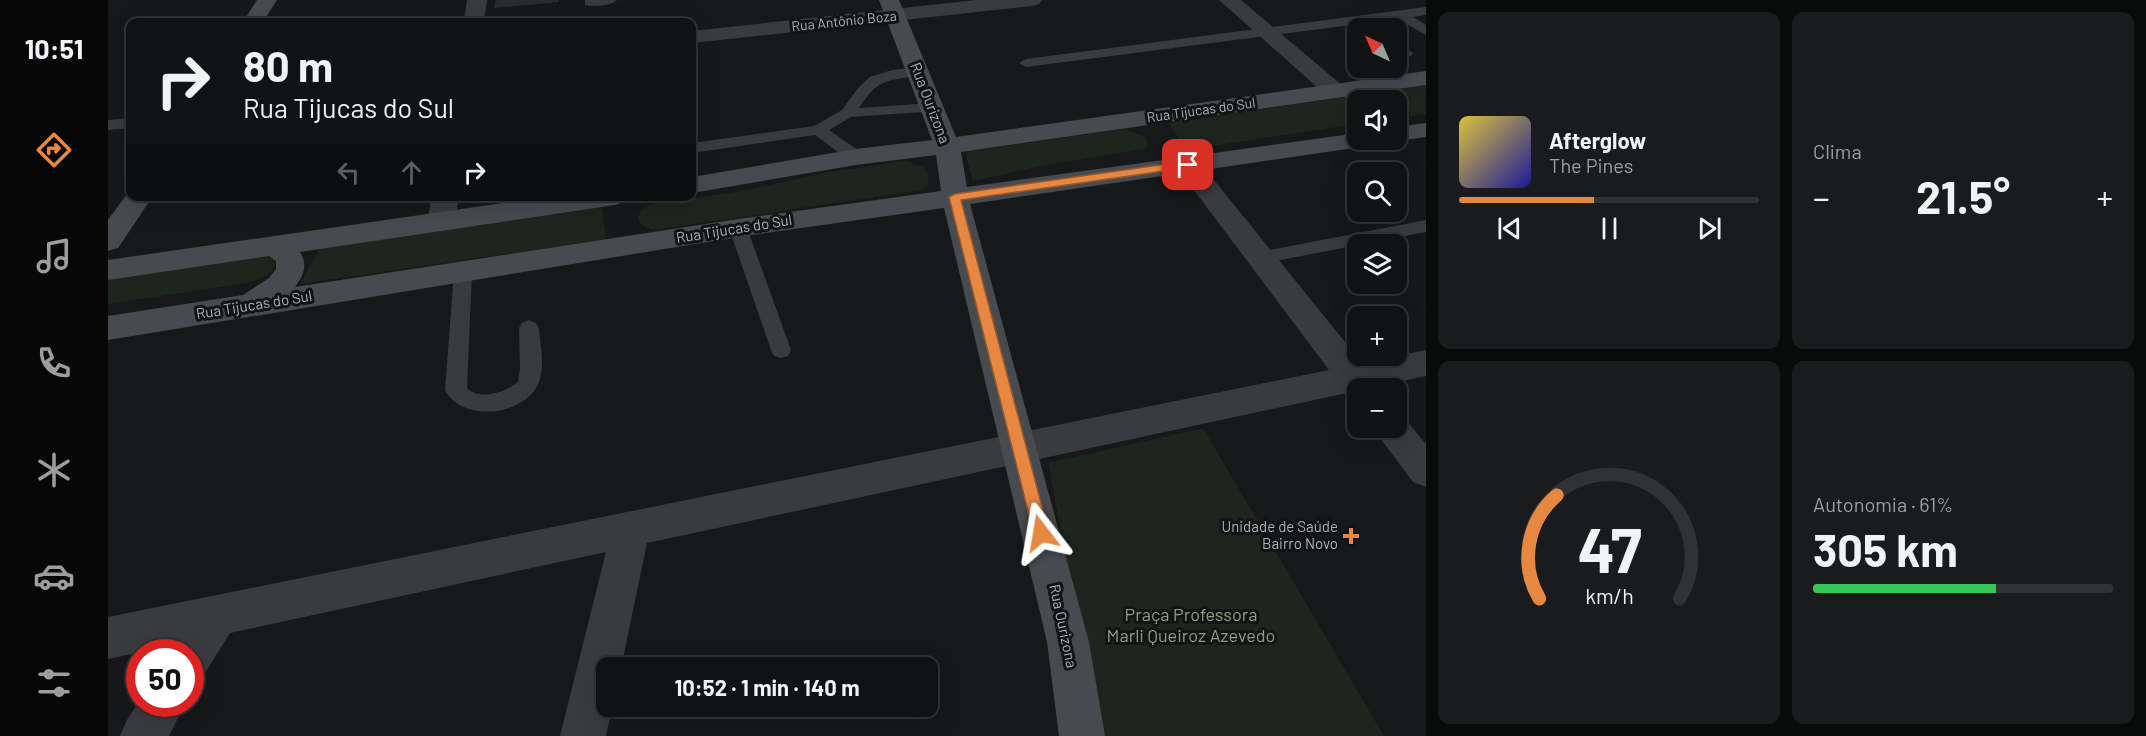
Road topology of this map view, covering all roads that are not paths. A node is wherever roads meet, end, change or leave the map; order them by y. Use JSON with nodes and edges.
{"nodes":[{"id":1,"x":267,"y":0,"type":"edge"},
{"id":2,"x":477,"y":0,"type":"edge"},
{"id":3,"x":611,"y":0,"type":"edge"},
{"id":4,"x":1032,"y":0,"type":"edge"},
{"id":5,"x":1229,"y":0,"type":"edge"},
{"id":6,"x":590,"y":2,"type":"dead end"},
{"id":7,"x":893,"y":8,"type":"edge"},
{"id":8,"x":1426,"y":11,"type":"edge"},
{"id":9,"x":1400,"y":14,"type":"junction"},
{"id":10,"x":256,"y":18,"type":"edge"},
{"id":11,"x":475,"y":18,"type":"edge"},
{"id":12,"x":1371,"y":18,"type":"edge"},
{"id":13,"x":1347,"y":21,"type":"edge"},
{"id":14,"x":1266,"y":32,"type":"junction"},
{"id":15,"x":1426,"y":32,"type":"edge"},
{"id":16,"x":696,"y":36,"type":"edge"},
{"id":17,"x":1026,"y":63,"type":"dead end"},
{"id":18,"x":918,"y":72,"type":"junction"},
{"id":19,"x":1426,"y":78,"type":"edge"},
{"id":20,"x":1335,"y":91,"type":"junction"},
{"id":21,"x":932,"y":108,"type":"junction"},
{"id":22,"x":848,"y":113,"type":"junction"},
{"id":23,"x":1119,"y":122,"type":"junction"},
{"id":24,"x":120,"y":124,"type":"edge"},
{"id":25,"x":818,"y":130,"type":"junction"},
{"id":26,"x":1426,"y":130,"type":"edge"},
{"id":27,"x":1407,"y":133,"type":"edge"},
{"id":28,"x":108,"y":137,"type":"edge"},
{"id":29,"x":1347,"y":141,"type":"edge"},
{"id":30,"x":947,"y":146,"type":"junction"},
{"id":31,"x":696,"y":147,"type":"edge"},
{"id":32,"x":1169,"y":155,"type":"junction"},
{"id":33,"x":856,"y":157,"type":"junction"},
{"id":34,"x":696,"y":184,"type":"edge"},
{"id":35,"x":955,"y":197,"type":"junction"},
{"id":36,"x":136,"y":201,"type":"edge"},
{"id":37,"x":549,"y":201,"type":"edge"},
{"id":38,"x":631,"y":201,"type":"edge"},
{"id":39,"x":443,"y":209,"type":"edge"},
{"id":40,"x":1426,"y":226,"type":"edge"},
{"id":41,"x":738,"y":228,"type":"junction"},
{"id":42,"x":108,"y":241,"type":"edge"},
{"id":43,"x":654,"y":242,"type":"junction"},
{"id":44,"x":273,"y":246,"type":"junction"},
{"id":45,"x":1260,"y":258,"type":"junction"},
{"id":46,"x":108,"y":270,"type":"edge"},
{"id":47,"x":463,"y":272,"type":"junction"},
{"id":48,"x":251,"y":305,"type":"junction"},
{"id":49,"x":108,"y":328,"type":"edge"},
{"id":50,"x":529,"y":328,"type":"dead end"},
{"id":51,"x":782,"y":350,"type":"dead end"},
{"id":52,"x":1426,"y":363,"type":"edge"},
{"id":53,"x":1354,"y":378,"type":"edge"},
{"id":54,"x":1375,"y":378,"type":"edge"},
{"id":55,"x":1347,"y":385,"type":"edge"},
{"id":56,"x":1400,"y":438,"type":"edge"},
{"id":57,"x":1019,"y":446,"type":"junction"},
{"id":58,"x":1426,"y":471,"type":"edge"},
{"id":59,"x":631,"y":528,"type":"junction"},
{"id":60,"x":217,"y":615,"type":"junction"},
{"id":61,"x":108,"y":638,"type":"edge"},
{"id":62,"x":202,"y":639,"type":"edge"},
{"id":63,"x":155,"y":717,"type":"edge"},
{"id":64,"x":143,"y":736,"type":"edge"},
{"id":65,"x":583,"y":736,"type":"edge"},
{"id":66,"x":1082,"y":736,"type":"edge"}],
"edges":[{"from":1,"to":10,"type":"main road"},
{"from":2,"to":11,"type":"street"},
{"from":3,"to":6,"type":"lane"},
{"from":4,"to":7,"type":"street","name":"Rua Antônio Boza"},
{"from":5,"to":14,"type":"street"},
{"from":7,"to":16,"type":"street","name":"Rua Antônio Boza"},
{"from":7,"to":18,"type":"main road","name":"Rua Ourizona"},
{"from":8,"to":9,"type":"lane"},
{"from":9,"to":12,"type":"lane"},
{"from":9,"to":15,"type":"lane"},
{"from":13,"to":14,"type":"lane"},
{"from":14,"to":17,"type":"lane"},
{"from":14,"to":20,"type":"street"},
{"from":18,"to":21,"type":"main road","name":"Rua Ourizona"},
{"from":18,"to":22,"type":"lane"},
{"from":19,"to":20,"type":"main road","name":"Rua Tijucas do Sul"},
{"from":20,"to":23,"type":"main road","name":"Rua Tijucas do Sul"},
{"from":21,"to":22,"type":"lane"},
{"from":21,"to":30,"type":"main road","name":"Rua Ourizona"},
{"from":22,"to":25,"type":"lane"},
{"from":23,"to":30,"type":"main road","name":"Rua Tijucas do Sul"},
{"from":23,"to":32,"type":"main road"},
{"from":24,"to":28,"type":"lane"},
{"from":25,"to":31,"type":"lane"},
{"from":25,"to":33,"type":"lane"},
{"from":26,"to":27,"type":"main road"},
{"from":29,"to":32,"type":"main road","name":"Rua Tijucas do Sul"},
{"from":30,"to":33,"type":"main road","name":"Rua Tijucas do Sul"},
{"from":30,"to":35,"type":"main road","name":"Rua Ourizona"},
{"from":32,"to":35,"type":"main road","name":"Rua Tijucas do Sul"},
{"from":32,"to":45,"type":"street"},
{"from":33,"to":34,"type":"main road","name":"Rua Tijucas do Sul"},
{"from":35,"to":41,"type":"main road","name":"Rua Tijucas do Sul"},
{"from":35,"to":57,"type":"main road","name":"Rua Ourizona"},
{"from":36,"to":42,"type":"main road"},
{"from":37,"to":39,"type":"main road"},
{"from":38,"to":43,"type":"main road"},
{"from":39,"to":44,"type":"main road"},
{"from":40,"to":45,"type":"lane"},
{"from":41,"to":43,"type":"main road","name":"Rua Tijucas do Sul"},
{"from":41,"to":51,"type":"lane"},
{"from":43,"to":47,"type":"main road","name":"Rua Tijucas do Sul"},
{"from":44,"to":46,"type":"main road"},
{"from":44,"to":48,"type":"main road"},
{"from":45,"to":53,"type":"street"},
{"from":47,"to":48,"type":"main road","name":"Rua Tijucas do Sul"},
{"from":47,"to":50,"type":"lane"},
{"from":48,"to":49,"type":"main road","name":"Rua Tijucas do Sul"},
{"from":52,"to":54,"type":"street"},
{"from":55,"to":57,"type":"street"},
{"from":56,"to":58,"type":"street"},
{"from":57,"to":59,"type":"street"},
{"from":57,"to":66,"type":"main road","name":"Rua Ourizona"},
{"from":59,"to":60,"type":"street"},
{"from":59,"to":65,"type":"street"},
{"from":60,"to":61,"type":"street"},
{"from":60,"to":62,"type":"street"},
{"from":63,"to":64,"type":"street"}]}
